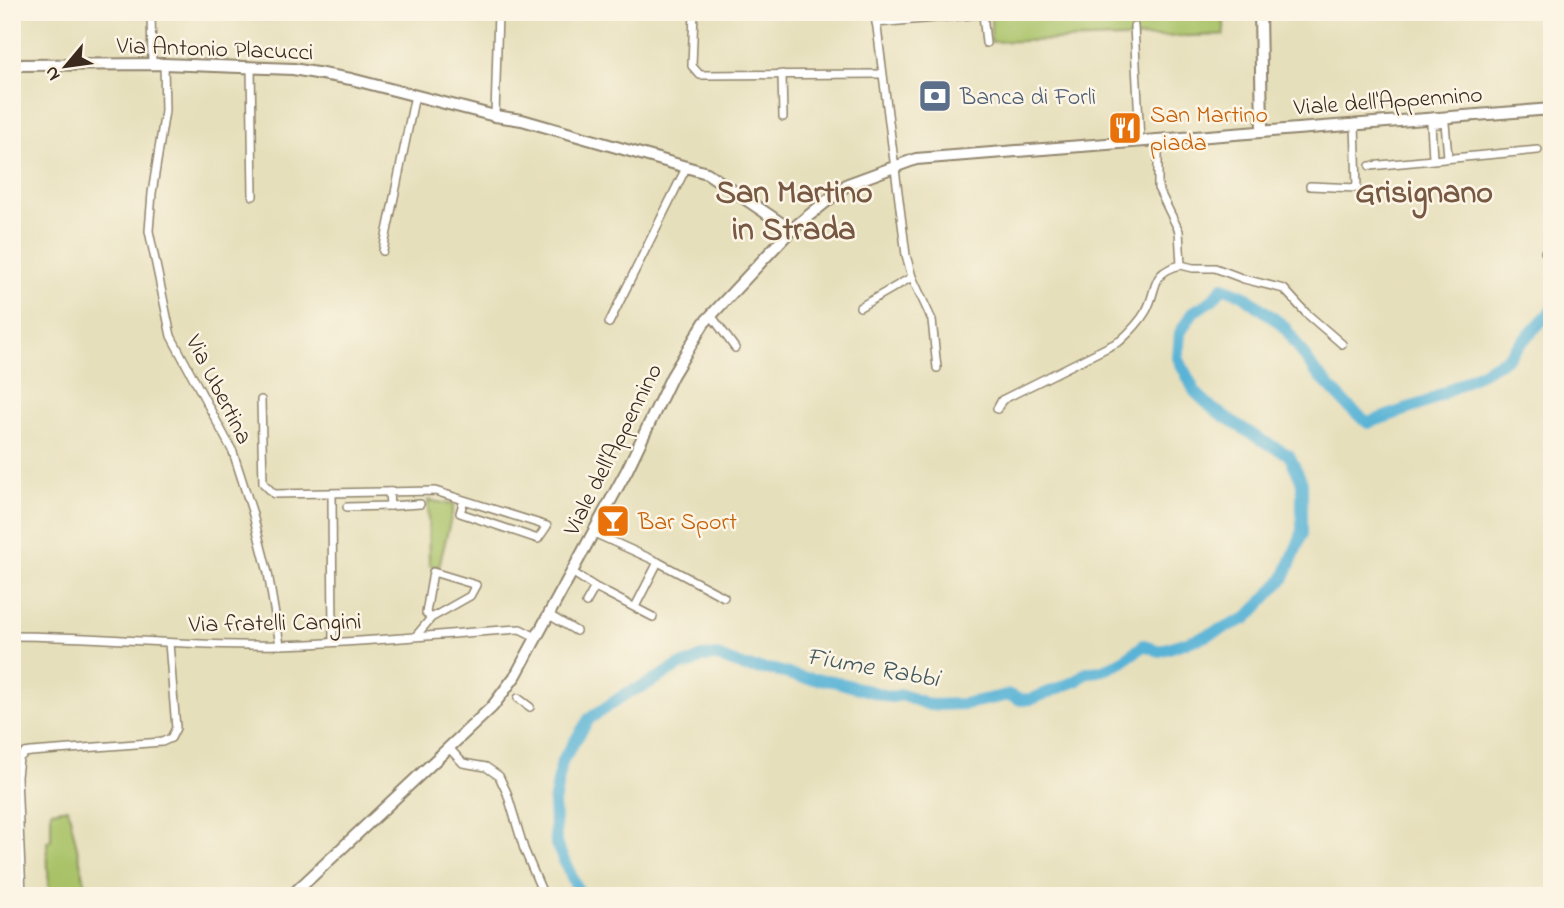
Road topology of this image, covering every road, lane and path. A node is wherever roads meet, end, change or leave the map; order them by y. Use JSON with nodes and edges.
{"nodes":[{"id":1,"x":151,"y":12,"type":"edge"},
{"id":2,"x":498,"y":12,"type":"edge"},
{"id":3,"x":694,"y":12,"type":"edge"},
{"id":4,"x":875,"y":12,"type":"edge"},
{"id":5,"x":1260,"y":12,"type":"edge"},
{"id":6,"x":938,"y":14,"type":"edge"},
{"id":7,"x":876,"y":23,"type":"junction"},
{"id":8,"x":1134,"y":26,"type":"dead end"},
{"id":9,"x":985,"y":43,"type":"dead end"},
{"id":10,"x":158,"y":64,"type":"junction"},
{"id":11,"x":12,"y":65,"type":"edge"},
{"id":12,"x":251,"y":66,"type":"junction"},
{"id":13,"x":782,"y":74,"type":"junction"},
{"id":14,"x":882,"y":75,"type":"junction"},
{"id":15,"x":415,"y":95,"type":"junction"},
{"id":16,"x":1552,"y":109,"type":"edge"},
{"id":17,"x":495,"y":116,"type":"junction"},
{"id":18,"x":783,"y":117,"type":"dead end"},
{"id":19,"x":1437,"y":120,"type":"junction"},
{"id":20,"x":1355,"y":123,"type":"junction"},
{"id":21,"x":1262,"y":130,"type":"junction"},
{"id":22,"x":1158,"y":139,"type":"junction"},
{"id":23,"x":1140,"y":141,"type":"junction"},
{"id":24,"x":1538,"y":150,"type":"dead end"},
{"id":25,"x":1433,"y":158,"type":"junction"},
{"id":26,"x":1448,"y":158,"type":"junction"},
{"id":27,"x":895,"y":165,"type":"junction"},
{"id":28,"x":1370,"y":166,"type":"dead end"},
{"id":29,"x":686,"y":168,"type":"junction"},
{"id":30,"x":1310,"y":186,"type":"dead end"},
{"id":31,"x":253,"y":196,"type":"dead end"},
{"id":32,"x":791,"y":230,"type":"junction"},
{"id":33,"x":383,"y":251,"type":"dead end"},
{"id":34,"x":1181,"y":265,"type":"junction"},
{"id":35,"x":912,"y":277,"type":"junction"},
{"id":36,"x":860,"y":307,"type":"dead end"},
{"id":37,"x":711,"y":315,"type":"junction"},
{"id":38,"x":609,"y":323,"type":"dead end"},
{"id":39,"x":1342,"y":344,"type":"dead end"},
{"id":40,"x":735,"y":348,"type":"dead end"},
{"id":41,"x":937,"y":368,"type":"dead end"},
{"id":42,"x":261,"y":400,"type":"dead end"},
{"id":43,"x":997,"y":409,"type":"dead end"},
{"id":44,"x":389,"y":492,"type":"junction"},
{"id":45,"x":332,"y":494,"type":"junction"},
{"id":46,"x":464,"y":500,"type":"junction"},
{"id":47,"x":420,"y":504,"type":"dead end"},
{"id":48,"x":390,"y":506,"type":"junction"},
{"id":49,"x":347,"y":507,"type":"dead end"},
{"id":50,"x":594,"y":533,"type":"junction"},
{"id":51,"x":658,"y":562,"type":"junction"},
{"id":52,"x":572,"y":572,"type":"junction"},
{"id":53,"x":595,"y":587,"type":"junction"},
{"id":54,"x":724,"y":597,"type":"dead end"},
{"id":55,"x":586,"y":603,"type":"dead end"},
{"id":56,"x":635,"y":607,"type":"junction"},
{"id":57,"x":549,"y":615,"type":"junction"},
{"id":58,"x":653,"y":617,"type":"dead end"},
{"id":59,"x":431,"y":618,"type":"junction"},
{"id":60,"x":576,"y":631,"type":"dead end"},
{"id":61,"x":12,"y":636,"type":"edge"},
{"id":62,"x":416,"y":636,"type":"junction"},
{"id":63,"x":537,"y":637,"type":"junction"},
{"id":64,"x":333,"y":641,"type":"junction"},
{"id":65,"x":169,"y":643,"type":"junction"},
{"id":66,"x":280,"y":645,"type":"junction"},
{"id":67,"x":513,"y":693,"type":"junction"},
{"id":68,"x":530,"y":707,"type":"dead end"},
{"id":69,"x":447,"y":746,"type":"junction"},
{"id":70,"x":16,"y":856,"type":"edge"},
{"id":71,"x":22,"y":896,"type":"edge"},
{"id":72,"x":290,"y":896,"type":"edge"},
{"id":73,"x":544,"y":896,"type":"edge"}],
"edges":[{"from":1,"to":10,"type":"street","name":"Via Ubertina"},
{"from":2,"to":17,"type":"street"},
{"from":3,"to":13,"type":"street"},
{"from":4,"to":7,"type":"street"},
{"from":5,"to":21,"type":"main road"},
{"from":6,"to":7,"type":"street"},
{"from":6,"to":9,"type":"street"},
{"from":7,"to":14,"type":"street"},
{"from":8,"to":23,"type":"street"},
{"from":10,"to":11,"type":"main road","name":"Via Antonio Placucci"},
{"from":10,"to":12,"type":"main road","name":"Via Antonio Placucci"},
{"from":10,"to":66,"type":"street","name":"Via Ubertina"},
{"from":12,"to":15,"type":"main road","name":"Via Antonio Placucci"},
{"from":12,"to":31,"type":"street"},
{"from":13,"to":14,"type":"street"},
{"from":13,"to":18,"type":"street"},
{"from":14,"to":27,"type":"street"},
{"from":15,"to":17,"type":"main road","name":"Via Antonio Placucci"},
{"from":15,"to":33,"type":"street"},
{"from":16,"to":19,"type":"main road","name":"Viale dell'Appennino"},
{"from":17,"to":29,"type":"main road","name":"Via Antonio Placucci"},
{"from":19,"to":20,"type":"main road","name":"Viale dell'Appennino"},
{"from":19,"to":25,"type":"street"},
{"from":19,"to":26,"type":"street"},
{"from":20,"to":21,"type":"main road","name":"Viale dell'Appennino"},
{"from":20,"to":30,"type":"street"},
{"from":21,"to":22,"type":"main road","name":"Viale dell'Appennino"},
{"from":22,"to":23,"type":"main road","name":"Viale dell'Appennino"},
{"from":22,"to":34,"type":"street"},
{"from":23,"to":27,"type":"main road","name":"Viale dell'Appennino"},
{"from":24,"to":26,"type":"street"},
{"from":25,"to":26,"type":"street"},
{"from":25,"to":28,"type":"street"},
{"from":27,"to":32,"type":"main road","name":"Viale dell'Appennino"},
{"from":27,"to":35,"type":"street"},
{"from":29,"to":32,"type":"main road","name":"Via Antonio Placucci"},
{"from":29,"to":38,"type":"street"},
{"from":32,"to":37,"type":"main road","name":"Viale dell'Appennino"},
{"from":34,"to":39,"type":"street"},
{"from":34,"to":43,"type":"street"},
{"from":35,"to":36,"type":"street"},
{"from":35,"to":41,"type":"street"},
{"from":37,"to":40,"type":"street"},
{"from":37,"to":50,"type":"main road","name":"Viale dell'Appennino"},
{"from":42,"to":45,"type":"street"},
{"from":44,"to":45,"type":"street"},
{"from":44,"to":46,"type":"street"},
{"from":44,"to":48,"type":"street"},
{"from":45,"to":64,"type":"street"},
{"from":46,"to":46,"type":"street"},
{"from":47,"to":48,"type":"street"},
{"from":48,"to":49,"type":"street"},
{"from":50,"to":51,"type":"street"},
{"from":50,"to":52,"type":"main road","name":"Viale dell'Appennino"},
{"from":51,"to":54,"type":"street"},
{"from":51,"to":56,"type":"street"},
{"from":52,"to":53,"type":"street"},
{"from":52,"to":57,"type":"main road","name":"Viale dell'Appennino"},
{"from":53,"to":55,"type":"street"},
{"from":53,"to":56,"type":"street"},
{"from":56,"to":58,"type":"street"},
{"from":57,"to":60,"type":"street"},
{"from":57,"to":63,"type":"main road","name":"Viale dell'Appennino"},
{"from":59,"to":59,"type":"street"},
{"from":59,"to":62,"type":"street"},
{"from":61,"to":65,"type":"street","name":"Via fratelli Cangini"},
{"from":62,"to":63,"type":"street","name":"Via fratelli Cangini"},
{"from":62,"to":64,"type":"street","name":"Via fratelli Cangini"},
{"from":63,"to":67,"type":"main road","name":"Viale dell'Appennino"},
{"from":64,"to":66,"type":"street","name":"Via fratelli Cangini"},
{"from":65,"to":66,"type":"street","name":"Via fratelli Cangini"},
{"from":65,"to":70,"type":"street"},
{"from":67,"to":68,"type":"street"},
{"from":67,"to":69,"type":"main road","name":"Viale dell'Appennino"},
{"from":69,"to":72,"type":"main road","name":"Viale dell'Appennino"},
{"from":69,"to":73,"type":"street"},
{"from":70,"to":71,"type":"street"}]}
